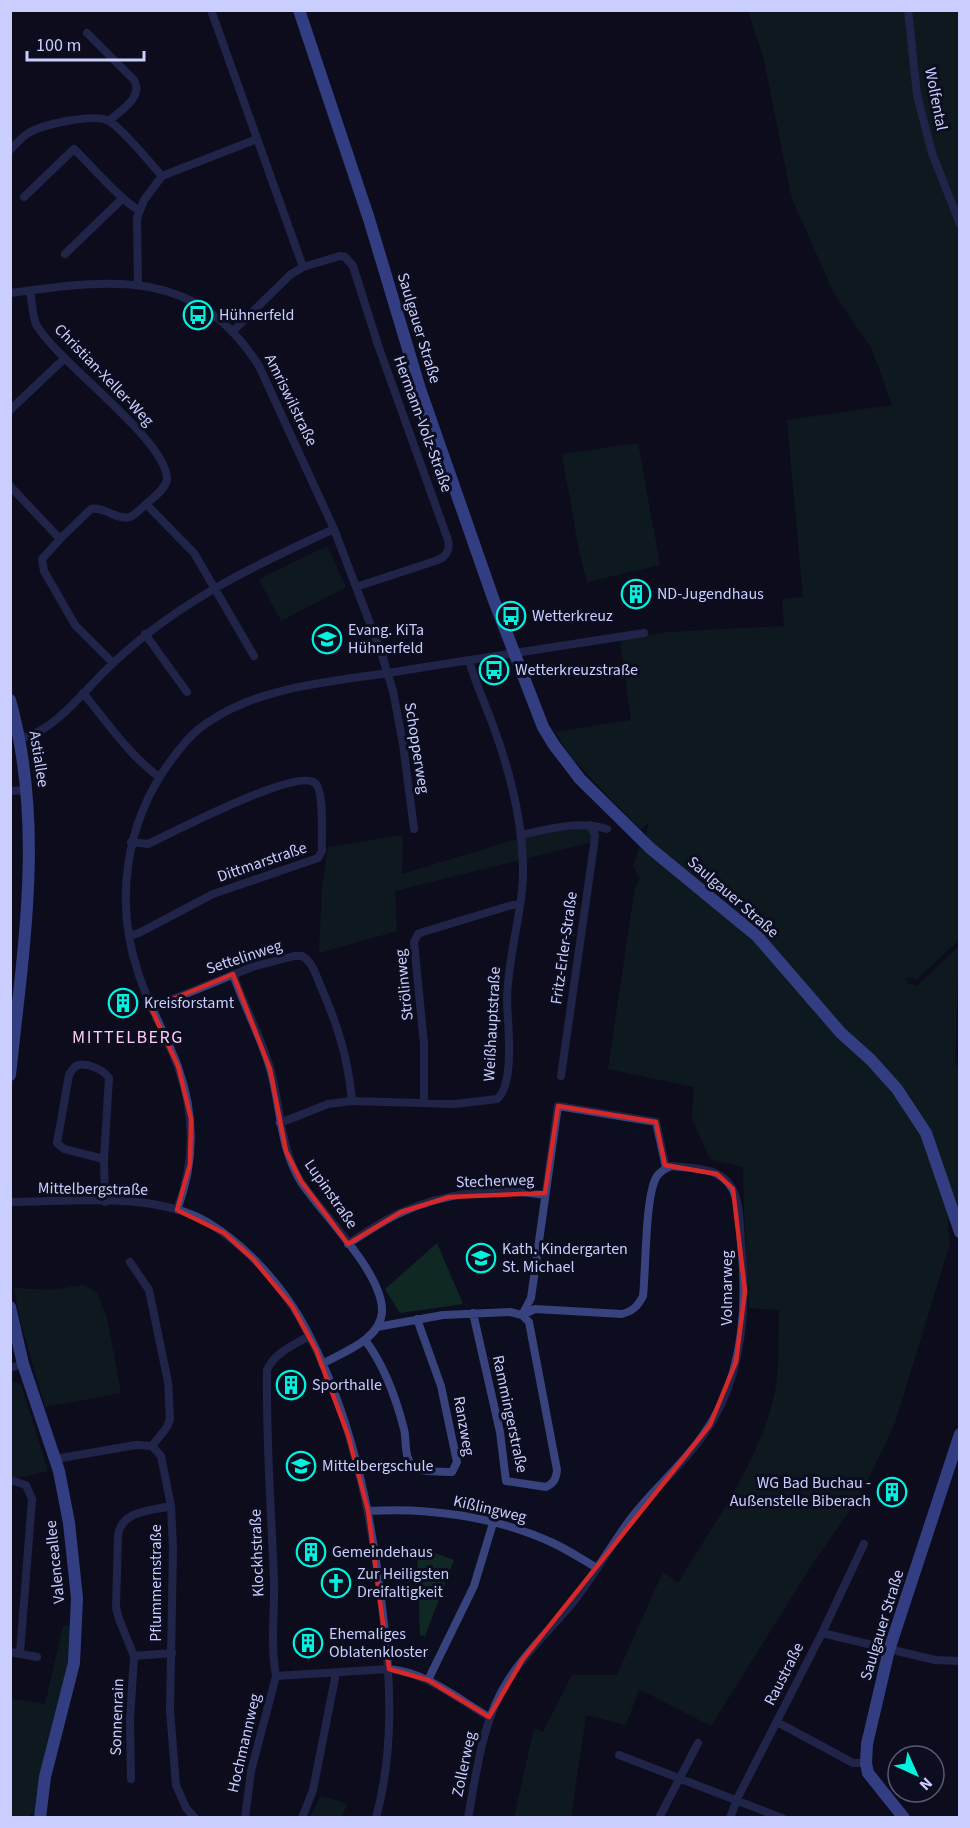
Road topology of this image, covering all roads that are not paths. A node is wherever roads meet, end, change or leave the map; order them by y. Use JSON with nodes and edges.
{"nodes":[{"id":1,"x":211,"y":10,"type":"edge"},
{"id":2,"x":299,"y":10,"type":"edge"},
{"id":3,"x":908,"y":10,"type":"edge"},
{"id":4,"x":87,"y":33,"type":"dead end"},
{"id":5,"x":109,"y":121,"type":"junction"},
{"id":6,"x":257,"y":139,"type":"junction"},
{"id":7,"x":10,"y":150,"type":"edge"},
{"id":8,"x":162,"y":176,"type":"junction"},
{"id":9,"x":24,"y":197,"type":"dead end"},
{"id":10,"x":123,"y":198,"type":"junction"},
{"id":11,"x":139,"y":210,"type":"junction"},
{"id":12,"x":960,"y":224,"type":"edge"},
{"id":13,"x":65,"y":254,"type":"dead end"},
{"id":14,"x":303,"y":267,"type":"junction"},
{"id":15,"x":138,"y":285,"type":"junction"},
{"id":16,"x":30,"y":291,"type":"junction"},
{"id":17,"x":10,"y":293,"type":"edge"},
{"id":18,"x":233,"y":331,"type":"junction"},
{"id":19,"x":65,"y":358,"type":"junction"},
{"id":20,"x":10,"y":410,"type":"edge"},
{"id":21,"x":10,"y":486,"type":"edge"},
{"id":22,"x":146,"y":504,"type":"junction"},
{"id":23,"x":334,"y":529,"type":"junction"},
{"id":24,"x":60,"y":539,"type":"junction"},
{"id":25,"x":214,"y":587,"type":"junction"},
{"id":26,"x":356,"y":587,"type":"junction"},
{"id":27,"x":644,"y":633,"type":"dead end"},
{"id":28,"x":145,"y":634,"type":"junction"},
{"id":29,"x":514,"y":653,"type":"junction"},
{"id":30,"x":254,"y":656,"type":"dead end"},
{"id":31,"x":469,"y":660,"type":"junction"},
{"id":32,"x":113,"y":663,"type":"junction"},
{"id":33,"x":388,"y":673,"type":"junction"},
{"id":34,"x":187,"y":692,"type":"dead end"},
{"id":35,"x":83,"y":693,"type":"junction"},
{"id":36,"x":10,"y":700,"type":"edge"},
{"id":37,"x":21,"y":738,"type":"junction"},
{"id":38,"x":159,"y":777,"type":"junction"},
{"id":39,"x":28,"y":790,"type":"junction"},
{"id":40,"x":10,"y":791,"type":"edge"},
{"id":41,"x":590,"y":825,"type":"junction"},
{"id":42,"x":414,"y":829,"type":"dead end"},
{"id":43,"x":607,"y":829,"type":"dead end"},
{"id":44,"x":521,"y":835,"type":"junction"},
{"id":45,"x":131,"y":842,"type":"junction"},
{"id":46,"x":519,"y":906,"type":"junction"},
{"id":47,"x":129,"y":936,"type":"junction"},
{"id":48,"x":232,"y":974,"type":"junction"},
{"id":49,"x":151,"y":1008,"type":"junction"},
{"id":50,"x":10,"y":1075,"type":"edge"},
{"id":51,"x":561,"y":1076,"type":"dead end"},
{"id":52,"x":352,"y":1101,"type":"junction"},
{"id":53,"x":424,"y":1103,"type":"junction"},
{"id":54,"x":280,"y":1124,"type":"junction"},
{"id":55,"x":104,"y":1159,"type":"junction"},
{"id":56,"x":666,"y":1168,"type":"junction"},
{"id":57,"x":545,"y":1194,"type":"junction"},
{"id":58,"x":10,"y":1202,"type":"edge"},
{"id":59,"x":105,"y":1202,"type":"junction"},
{"id":60,"x":177,"y":1210,"type":"junction"},
{"id":61,"x":960,"y":1232,"type":"edge"},
{"id":62,"x":348,"y":1244,"type":"junction"},
{"id":63,"x":130,"y":1262,"type":"dead end"},
{"id":64,"x":10,"y":1307,"type":"edge"},
{"id":65,"x":473,"y":1313,"type":"junction"},
{"id":66,"x":522,"y":1315,"type":"junction"},
{"id":67,"x":417,"y":1319,"type":"junction"},
{"id":68,"x":377,"y":1327,"type":"junction"},
{"id":69,"x":309,"y":1336,"type":"junction"},
{"id":70,"x":365,"y":1340,"type":"junction"},
{"id":71,"x":23,"y":1364,"type":"junction"},
{"id":72,"x":322,"y":1364,"type":"junction"},
{"id":73,"x":10,"y":1368,"type":"edge"},
{"id":74,"x":959,"y":1441,"type":"edge"},
{"id":75,"x":152,"y":1446,"type":"junction"},
{"id":76,"x":55,"y":1459,"type":"junction"},
{"id":77,"x":10,"y":1480,"type":"edge"},
{"id":78,"x":171,"y":1506,"type":"junction"},
{"id":79,"x":368,"y":1511,"type":"junction"},
{"id":80,"x":494,"y":1522,"type":"junction"},
{"id":81,"x":864,"y":1544,"type":"dead end"},
{"id":82,"x":597,"y":1568,"type":"junction"},
{"id":83,"x":822,"y":1633,"type":"junction"},
{"id":84,"x":889,"y":1650,"type":"junction"},
{"id":85,"x":15,"y":1653,"type":"edge"},
{"id":86,"x":172,"y":1653,"type":"junction"},
{"id":87,"x":134,"y":1656,"type":"junction"},
{"id":88,"x":37,"y":1657,"type":"dead end"},
{"id":89,"x":960,"y":1661,"type":"edge"},
{"id":90,"x":389,"y":1669,"type":"junction"},
{"id":91,"x":336,"y":1672,"type":"junction"},
{"id":92,"x":276,"y":1676,"type":"junction"},
{"id":93,"x":428,"y":1680,"type":"junction"},
{"id":94,"x":489,"y":1717,"type":"junction"},
{"id":95,"x":777,"y":1722,"type":"junction"},
{"id":96,"x":698,"y":1743,"type":"dead end"},
{"id":97,"x":619,"y":1755,"type":"dead end"},
{"id":98,"x":866,"y":1763,"type":"junction"},
{"id":99,"x":680,"y":1777,"type":"junction"},
{"id":100,"x":131,"y":1779,"type":"dead end"},
{"id":101,"x":737,"y":1799,"type":"junction"},
{"id":102,"x":40,"y":1818,"type":"edge"},
{"id":103,"x":195,"y":1818,"type":"edge"},
{"id":104,"x":245,"y":1818,"type":"edge"},
{"id":105,"x":302,"y":1818,"type":"edge"},
{"id":106,"x":376,"y":1818,"type":"edge"},
{"id":107,"x":468,"y":1818,"type":"edge"},
{"id":108,"x":659,"y":1818,"type":"edge"},
{"id":109,"x":730,"y":1818,"type":"edge"},
{"id":110,"x":782,"y":1818,"type":"edge"},
{"id":111,"x":904,"y":1818,"type":"edge"}],
"edges":[{"from":1,"to":6,"type":"street"},
{"from":2,"to":29,"type":"main road","name":"Saulgauer Straße"},
{"from":3,"to":12,"type":"street","name":"Wolfental"},
{"from":4,"to":5,"type":"street"},
{"from":5,"to":7,"type":"street"},
{"from":5,"to":8,"type":"street"},
{"from":6,"to":8,"type":"street"},
{"from":6,"to":14,"type":"street"},
{"from":8,"to":11,"type":"street"},
{"from":9,"to":10,"type":"street"},
{"from":10,"to":11,"type":"street"},
{"from":10,"to":13,"type":"street"},
{"from":11,"to":15,"type":"street"},
{"from":14,"to":18,"type":"street","name":"Hermann-Volz-Straße"},
{"from":14,"to":26,"type":"street","name":"Hermann-Volz-Straße"},
{"from":15,"to":16,"type":"street","name":"Amriswilstraße"},
{"from":15,"to":18,"type":"street","name":"Amriswilstraße"},
{"from":16,"to":17,"type":"street","name":"Amriswilstraße"},
{"from":16,"to":19,"type":"street","name":"Christian-Xeller-Weg"},
{"from":18,"to":23,"type":"street","name":"Amriswilstraße"},
{"from":19,"to":20,"type":"street"},
{"from":19,"to":22,"type":"street","name":"Christian-Xeller-Weg"},
{"from":21,"to":24,"type":"street"},
{"from":22,"to":24,"type":"street"},
{"from":22,"to":25,"type":"street"},
{"from":23,"to":25,"type":"street"},
{"from":23,"to":26,"type":"street","name":"Amriswilstraße"},
{"from":24,"to":32,"type":"street"},
{"from":25,"to":28,"type":"street"},
{"from":25,"to":30,"type":"street"},
{"from":26,"to":33,"type":"street","name":"Amriswilstraße"},
{"from":27,"to":29,"type":"street"},
{"from":28,"to":32,"type":"street"},
{"from":28,"to":34,"type":"street"},
{"from":29,"to":31,"type":"street"},
{"from":29,"to":61,"type":"main road","name":"Saulgauer Straße"},
{"from":31,"to":33,"type":"street"},
{"from":31,"to":44,"type":"street","name":"Weißhauptstraße"},
{"from":32,"to":35,"type":"street"},
{"from":33,"to":38,"type":"street"},
{"from":33,"to":42,"type":"street","name":"Schopperweg"},
{"from":35,"to":37,"type":"street"},
{"from":35,"to":38,"type":"street"},
{"from":36,"to":37,"type":"main road","name":"Astiallee"},
{"from":37,"to":39,"type":"main road","name":"Astiallee"},
{"from":38,"to":45,"type":"street"},
{"from":39,"to":40,"type":"street"},
{"from":39,"to":50,"type":"main road","name":"Astiallee"},
{"from":41,"to":43,"type":"street"},
{"from":41,"to":44,"type":"street"},
{"from":41,"to":51,"type":"street","name":"Fritz-Erler-Straße"},
{"from":44,"to":46,"type":"street","name":"Weißhauptstraße"},
{"from":45,"to":47,"type":"street"},
{"from":45,"to":47,"type":"street","name":"Dittmarstraße"},
{"from":46,"to":53,"type":"street","name":"Weißhauptstraße"},
{"from":46,"to":53,"type":"street","name":"Strölinweg"},
{"from":47,"to":49,"type":"street"},
{"from":48,"to":49,"type":"street","name":"Settelinweg"},
{"from":48,"to":52,"type":"street","name":"Settelinweg"},
{"from":48,"to":54,"type":"street","name":"Lupinstraße"},
{"from":49,"to":60,"type":"street"},
{"from":52,"to":53,"type":"street","name":"Weißhauptstraße"},
{"from":52,"to":54,"type":"street","name":"Weißhauptstraße"},
{"from":54,"to":62,"type":"street","name":"Lupinstraße"},
{"from":55,"to":55,"type":"street"},
{"from":55,"to":59,"type":"street"},
{"from":56,"to":57,"type":"street"},
{"from":56,"to":66,"type":"street"},
{"from":56,"to":82,"type":"street","name":"Volmarweg"},
{"from":57,"to":62,"type":"street","name":"Stecherweg"},
{"from":57,"to":66,"type":"street"},
{"from":58,"to":59,"type":"street","name":"Mittelbergstraße"},
{"from":59,"to":60,"type":"street","name":"Mittelbergstraße"},
{"from":60,"to":69,"type":"street","name":"Mittelbergstraße"},
{"from":62,"to":68,"type":"street","name":"Lupinstraße"},
{"from":63,"to":75,"type":"street"},
{"from":64,"to":71,"type":"main road","name":"Valenceallee"},
{"from":65,"to":66,"type":"street"},
{"from":65,"to":66,"type":"street","name":"Rammingerstraße"},
{"from":65,"to":67,"type":"street"},
{"from":67,"to":68,"type":"street"},
{"from":67,"to":70,"type":"street","name":"Ranzweg"},
{"from":68,"to":70,"type":"street"},
{"from":69,"to":72,"type":"street","name":"Mittelbergstraße"},
{"from":69,"to":92,"type":"street","name":"Klockhstraße"},
{"from":70,"to":72,"type":"street"},
{"from":71,"to":73,"type":"street"},
{"from":71,"to":76,"type":"main road","name":"Valenceallee"},
{"from":72,"to":79,"type":"street","name":"Mittelbergstraße"},
{"from":74,"to":84,"type":"main road","name":"Saulgauer Straße"},
{"from":75,"to":76,"type":"street"},
{"from":75,"to":78,"type":"street","name":"Pflummernstraße"},
{"from":76,"to":102,"type":"main road","name":"Valenceallee"},
{"from":77,"to":85,"type":"street"},
{"from":78,"to":86,"type":"street","name":"Pflummernstraße"},
{"from":78,"to":87,"type":"street","name":"Sonnenrain"},
{"from":79,"to":80,"type":"street","name":"Kißlingweg"},
{"from":79,"to":90,"type":"street","name":"Mittelbergstraße"},
{"from":80,"to":82,"type":"street","name":"Kißlingweg"},
{"from":80,"to":93,"type":"street"},
{"from":81,"to":83,"type":"street","name":"Raustraße"},
{"from":82,"to":94,"type":"street","name":"Volmarweg"},
{"from":83,"to":84,"type":"street"},
{"from":83,"to":95,"type":"street","name":"Raustraße"},
{"from":84,"to":89,"type":"street"},
{"from":84,"to":98,"type":"main road","name":"Saulgauer Straße"},
{"from":85,"to":88,"type":"street"},
{"from":86,"to":87,"type":"street","name":"Sonnenrain"},
{"from":86,"to":103,"type":"street","name":"Pflummernstraße"},
{"from":87,"to":100,"type":"street","name":"Sonnenrain"},
{"from":90,"to":91,"type":"street"},
{"from":90,"to":93,"type":"street"},
{"from":90,"to":106,"type":"street","name":"Mittelbergstraße"},
{"from":91,"to":92,"type":"street"},
{"from":91,"to":105,"type":"street"},
{"from":92,"to":104,"type":"street","name":"Hochmannweg"},
{"from":93,"to":94,"type":"street"},
{"from":94,"to":107,"type":"street","name":"Zollerweg"},
{"from":95,"to":98,"type":"street"},
{"from":95,"to":101,"type":"street","name":"Raustraße"},
{"from":96,"to":99,"type":"street"},
{"from":97,"to":99,"type":"street"},
{"from":98,"to":111,"type":"main road"},
{"from":99,"to":101,"type":"street"},
{"from":99,"to":108,"type":"street"},
{"from":101,"to":109,"type":"street","name":"Raustraße"},
{"from":101,"to":110,"type":"street"}]}
